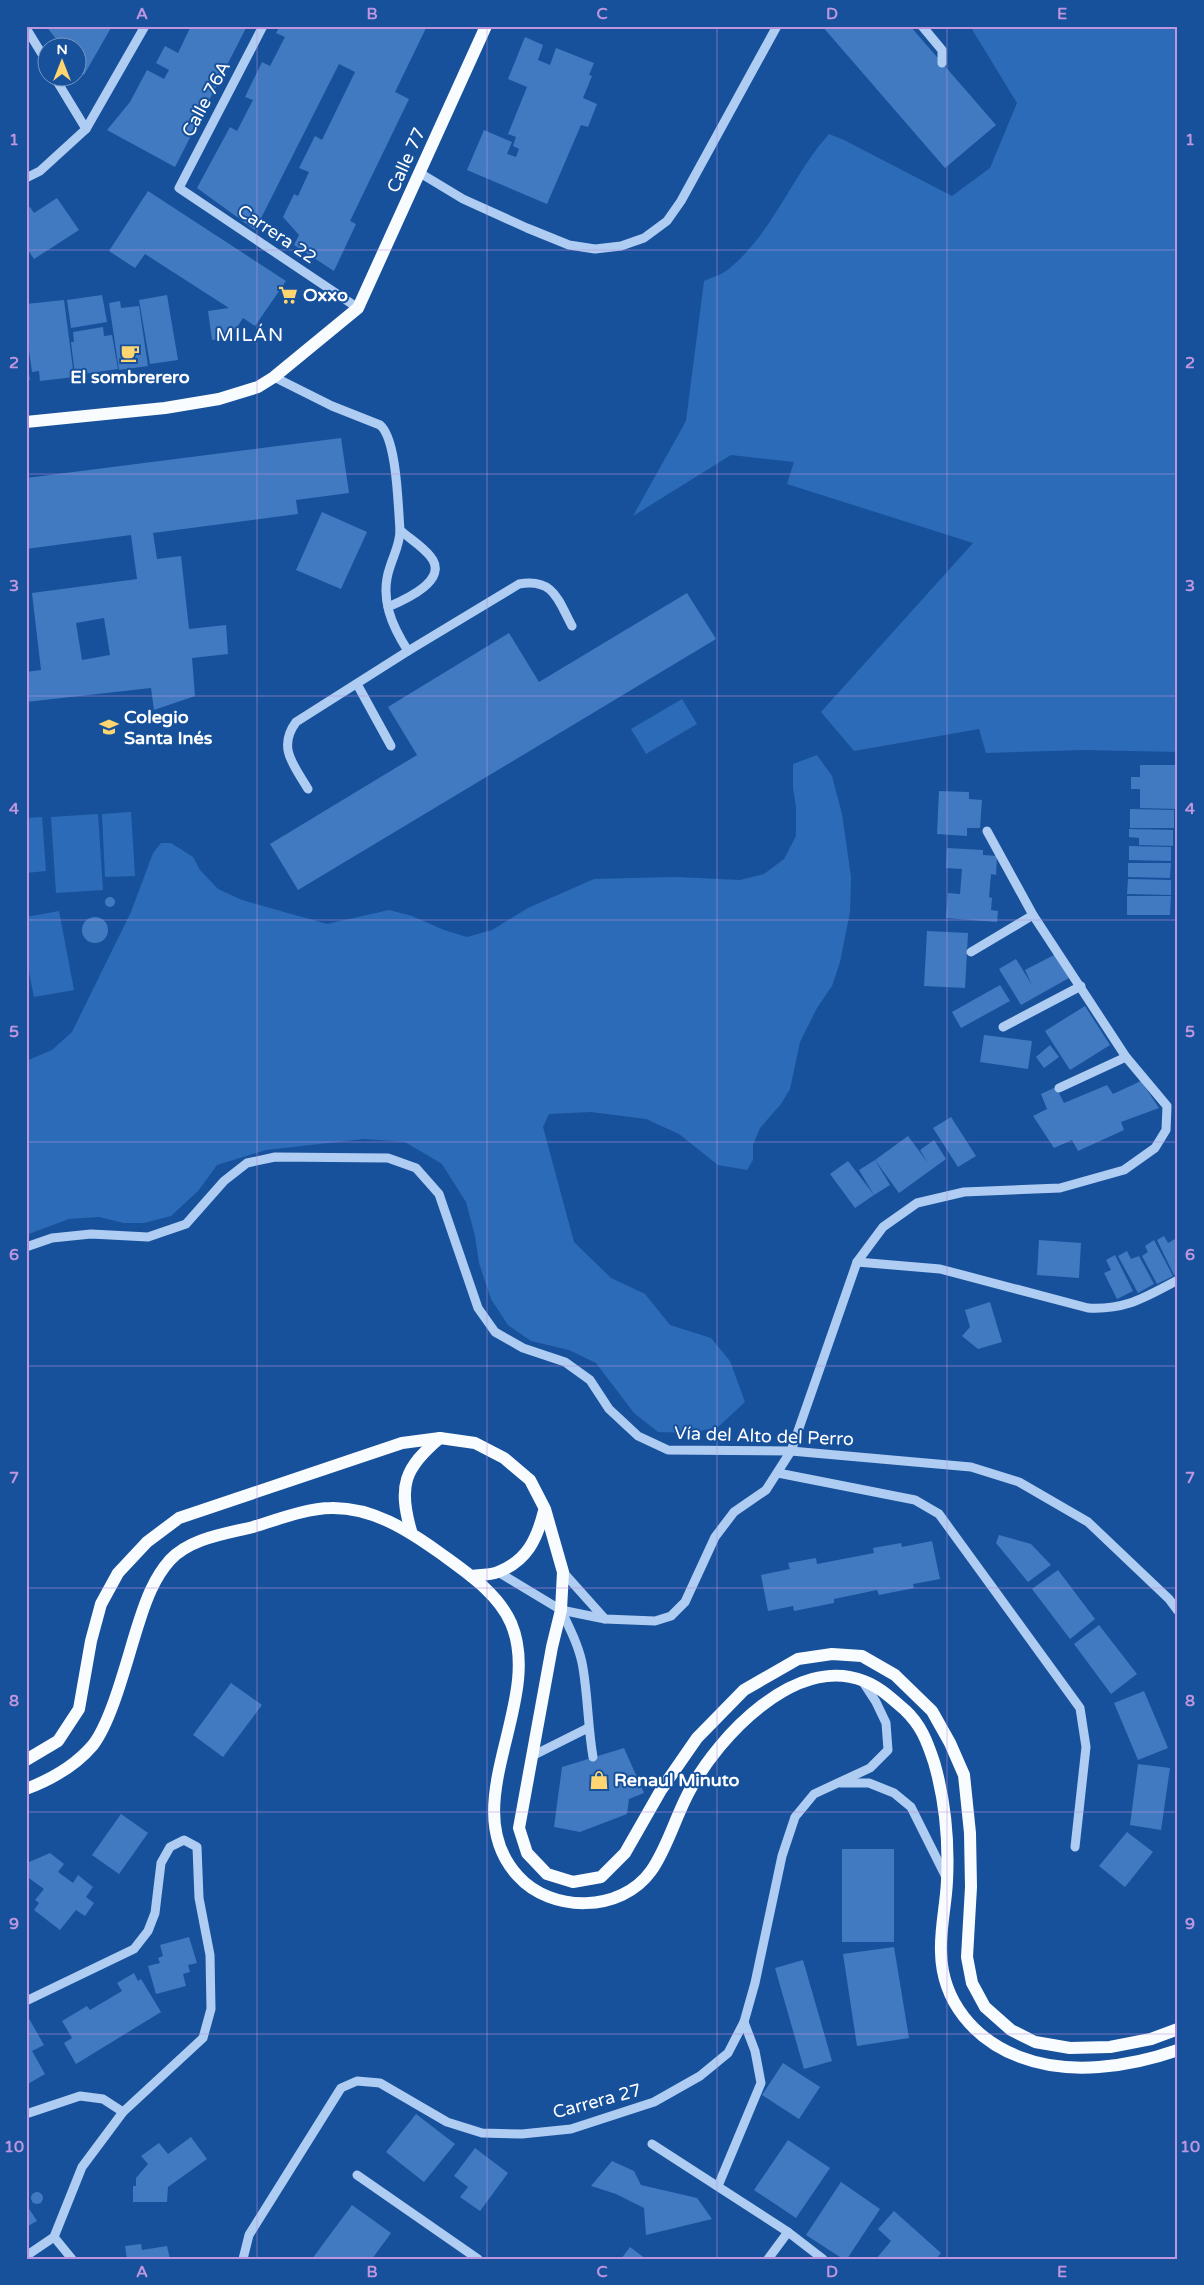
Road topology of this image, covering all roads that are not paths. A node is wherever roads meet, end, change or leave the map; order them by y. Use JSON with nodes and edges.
{"nodes":[{"id":1,"x":145,"y":26,"type":"edge"},
{"id":2,"x":263,"y":26,"type":"edge"},
{"id":3,"x":486,"y":26,"type":"edge"},
{"id":4,"x":777,"y":26,"type":"edge"},
{"id":5,"x":922,"y":26,"type":"edge"},
{"id":6,"x":26,"y":28,"type":"edge"},
{"id":7,"x":38,"y":48,"type":"edge"},
{"id":8,"x":942,"y":63,"type":"dead end"},
{"id":9,"x":61,"y":88,"type":"edge"},
{"id":10,"x":86,"y":129,"type":"junction"},
{"id":11,"x":420,"y":173,"type":"junction"},
{"id":12,"x":26,"y":178,"type":"edge"},
{"id":13,"x":179,"y":188,"type":"joint"},
{"id":14,"x":358,"y":308,"type":"junction"},
{"id":15,"x":274,"y":377,"type":"junction"},
{"id":16,"x":26,"y":422,"type":"edge"},
{"id":17,"x":400,"y":530,"type":"junction"},
{"id":18,"x":388,"y":607,"type":"junction"},
{"id":19,"x":572,"y":626,"type":"dead end"},
{"id":20,"x":408,"y":651,"type":"junction"},
{"id":21,"x":357,"y":684,"type":"junction"},
{"id":22,"x":391,"y":746,"type":"dead end"},
{"id":23,"x":308,"y":789,"type":"dead end"},
{"id":24,"x":987,"y":831,"type":"dead end"},
{"id":25,"x":1033,"y":915,"type":"junction"},
{"id":26,"x":971,"y":952,"type":"dead end"},
{"id":27,"x":1081,"y":986,"type":"junction"},
{"id":28,"x":1003,"y":1027,"type":"dead end"},
{"id":29,"x":1126,"y":1056,"type":"junction"},
{"id":30,"x":1059,"y":1088,"type":"dead end"},
{"id":31,"x":26,"y":1247,"type":"edge"},
{"id":32,"x":857,"y":1262,"type":"junction"},
{"id":33,"x":1178,"y":1280,"type":"edge"},
{"id":34,"x":440,"y":1438,"type":"junction"},
{"id":35,"x":791,"y":1451,"type":"junction"},
{"id":36,"x":778,"y":1473,"type":"junction"},
{"id":37,"x":544,"y":1509,"type":"junction"},
{"id":38,"x":411,"y":1531,"type":"junction"},
{"id":39,"x":498,"y":1572,"type":"junction"},
{"id":40,"x":563,"y":1572,"type":"junction"},
{"id":41,"x":471,"y":1576,"type":"junction"},
{"id":42,"x":561,"y":1610,"type":"junction"},
{"id":43,"x":1178,"y":1610,"type":"edge"},
{"id":44,"x":605,"y":1619,"type":"junction"},
{"id":45,"x":861,"y":1679,"type":"junction"},
{"id":46,"x":588,"y":1728,"type":"junction"},
{"id":47,"x":534,"y":1755,"type":"junction"},
{"id":48,"x":593,"y":1757,"type":"dead end"},
{"id":49,"x":26,"y":1760,"type":"edge"},
{"id":50,"x":836,"y":1783,"type":"junction"},
{"id":51,"x":26,"y":1789,"type":"edge"},
{"id":52,"x":1075,"y":1846,"type":"dead end"},
{"id":53,"x":947,"y":1878,"type":"junction"},
{"id":54,"x":26,"y":2001,"type":"edge"},
{"id":55,"x":744,"y":2022,"type":"junction"},
{"id":56,"x":1178,"y":2028,"type":"edge"},
{"id":57,"x":1178,"y":2050,"type":"edge"},
{"id":58,"x":123,"y":2112,"type":"junction"},
{"id":59,"x":26,"y":2114,"type":"edge"},
{"id":60,"x":652,"y":2144,"type":"dead end"},
{"id":61,"x":357,"y":2175,"type":"dead end"},
{"id":62,"x":718,"y":2186,"type":"junction"},
{"id":63,"x":788,"y":2232,"type":"junction"},
{"id":64,"x":54,"y":2237,"type":"junction"},
{"id":65,"x":26,"y":2256,"type":"edge"},
{"id":66,"x":72,"y":2259,"type":"edge"},
{"id":67,"x":242,"y":2259,"type":"edge"},
{"id":68,"x":478,"y":2259,"type":"edge"},
{"id":69,"x":768,"y":2259,"type":"edge"},
{"id":70,"x":823,"y":2259,"type":"edge"}],
"edges":[{"from":1,"to":10,"type":"street"},
{"from":2,"to":13,"type":"street","name":"Calle 76A"},
{"from":3,"to":11,"type":"main road","name":"Calle 77"},
{"from":4,"to":11,"type":"street"},
{"from":5,"to":8,"type":"street"},
{"from":6,"to":7,"type":"street"},
{"from":9,"to":10,"type":"street"},
{"from":10,"to":12,"type":"street"},
{"from":11,"to":14,"type":"main road","name":"Calle 77"},
{"from":13,"to":14,"type":"street","name":"Carrera 22"},
{"from":14,"to":15,"type":"main road"},
{"from":15,"to":16,"type":"main road"},
{"from":15,"to":17,"type":"street"},
{"from":17,"to":18,"type":"street"},
{"from":17,"to":18,"type":"street"},
{"from":18,"to":20,"type":"street"},
{"from":19,"to":20,"type":"street"},
{"from":20,"to":21,"type":"street"},
{"from":21,"to":22,"type":"street"},
{"from":21,"to":23,"type":"street"},
{"from":24,"to":25,"type":"street"},
{"from":25,"to":26,"type":"street"},
{"from":25,"to":27,"type":"street"},
{"from":27,"to":28,"type":"street"},
{"from":27,"to":29,"type":"street"},
{"from":29,"to":30,"type":"street"},
{"from":29,"to":32,"type":"street"},
{"from":31,"to":35,"type":"street","name":"Vía del Alto del Perro"},
{"from":32,"to":33,"type":"street"},
{"from":32,"to":35,"type":"street"},
{"from":34,"to":37,"type":"main road"},
{"from":34,"to":38,"type":"main road"},
{"from":34,"to":49,"type":"main road"},
{"from":35,"to":36,"type":"street"},
{"from":35,"to":43,"type":"street","name":"Vía del Alto del Perro"},
{"from":36,"to":44,"type":"street"},
{"from":36,"to":52,"type":"street"},
{"from":37,"to":39,"type":"main road"},
{"from":37,"to":40,"type":"main road"},
{"from":38,"to":41,"type":"main road"},
{"from":38,"to":51,"type":"main road"},
{"from":39,"to":41,"type":"main road"},
{"from":39,"to":42,"type":"street"},
{"from":40,"to":42,"type":"main road"},
{"from":40,"to":44,"type":"street"},
{"from":41,"to":45,"type":"main road"},
{"from":42,"to":44,"type":"street"},
{"from":42,"to":46,"type":"street"},
{"from":42,"to":47,"type":"main road"},
{"from":45,"to":50,"type":"street","name":"Carrera 27"},
{"from":45,"to":53,"type":"main road"},
{"from":46,"to":47,"type":"street"},
{"from":46,"to":48,"type":"street"},
{"from":47,"to":56,"type":"main road"},
{"from":50,"to":53,"type":"street","name":"Carrera 27"},
{"from":50,"to":55,"type":"street","name":"Carrera 27"},
{"from":53,"to":57,"type":"main road"},
{"from":54,"to":58,"type":"street"},
{"from":55,"to":62,"type":"street"},
{"from":55,"to":67,"type":"street","name":"Carrera 27"},
{"from":58,"to":59,"type":"street"},
{"from":58,"to":64,"type":"street"},
{"from":60,"to":62,"type":"street"},
{"from":61,"to":68,"type":"street"},
{"from":62,"to":63,"type":"street"},
{"from":63,"to":69,"type":"street"},
{"from":63,"to":70,"type":"street"},
{"from":64,"to":65,"type":"street"},
{"from":64,"to":66,"type":"street"}]}
